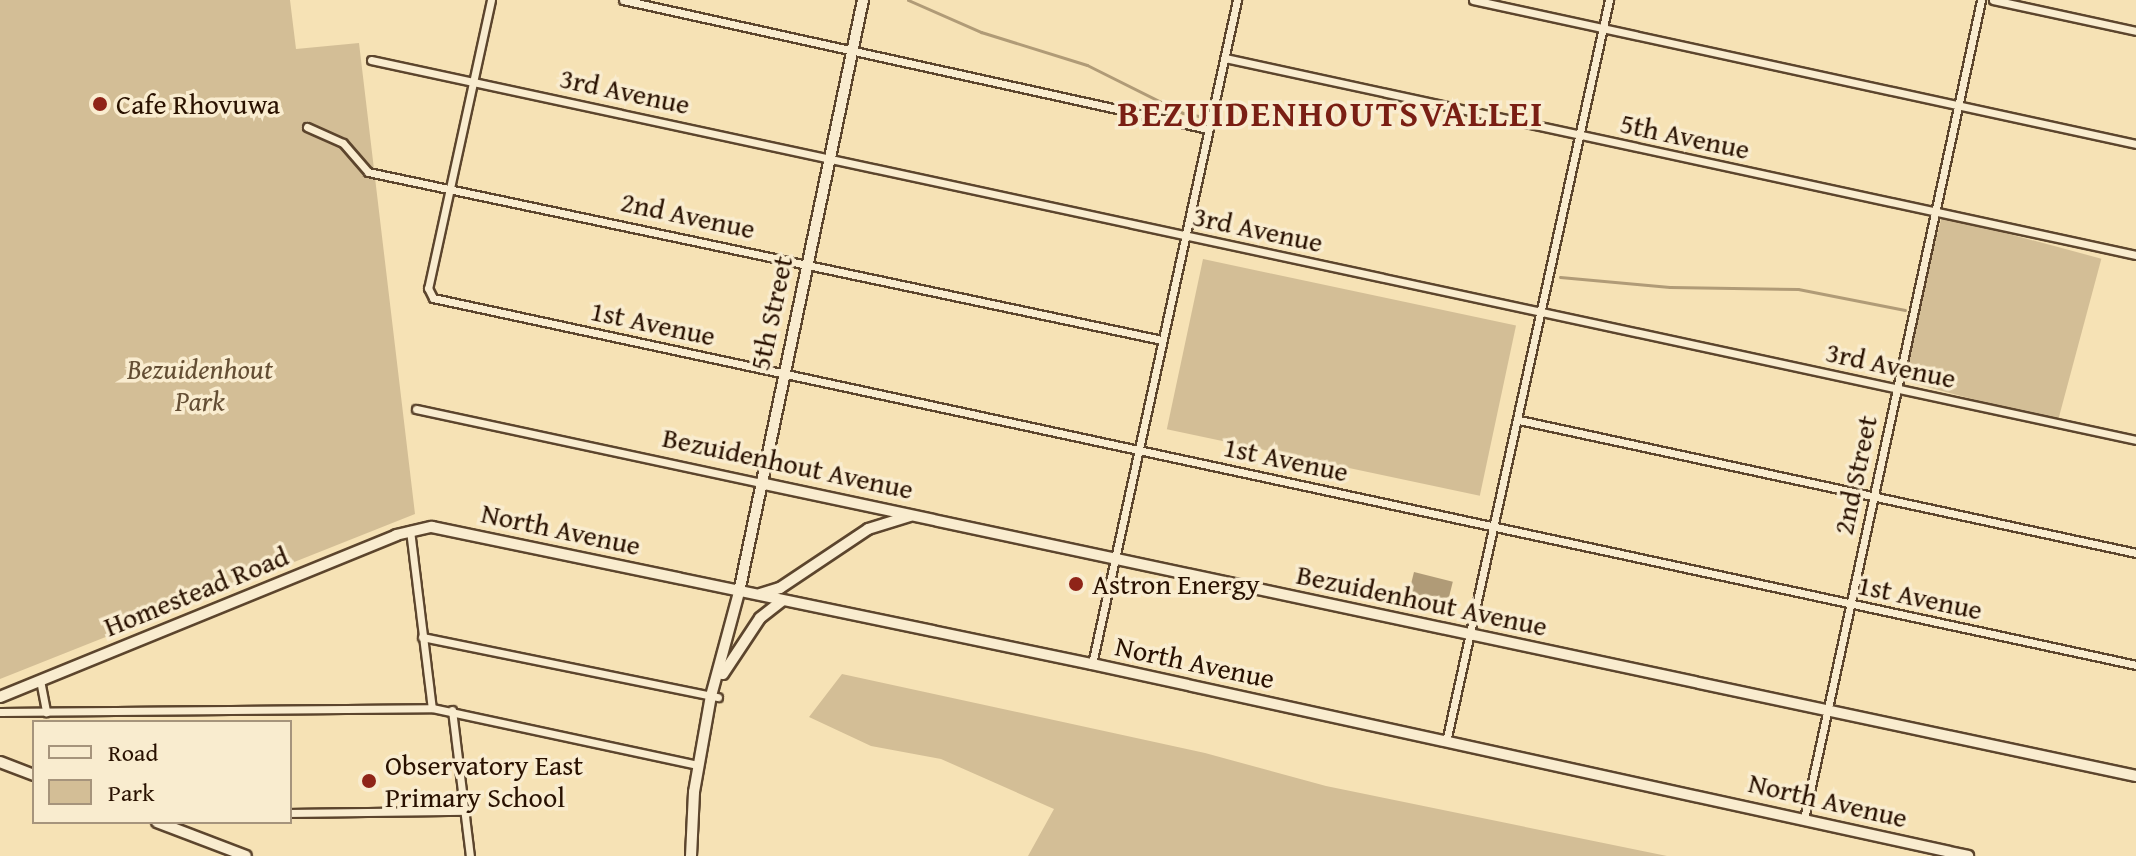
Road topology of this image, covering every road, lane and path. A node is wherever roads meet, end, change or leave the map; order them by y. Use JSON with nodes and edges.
{"nodes":[{"id":1,"x":491,"y":0,"type":"edge"},
{"id":2,"x":623,"y":0,"type":"edge"},
{"id":3,"x":863,"y":0,"type":"edge"},
{"id":4,"x":1237,"y":0,"type":"edge"},
{"id":5,"x":1473,"y":0,"type":"edge"},
{"id":6,"x":1609,"y":0,"type":"edge"},
{"id":7,"x":1981,"y":0,"type":"edge"},
{"id":8,"x":1993,"y":0,"type":"edge"},
{"id":9,"x":1604,"y":29,"type":"junction"},
{"id":10,"x":2136,"y":31,"type":"edge"},
{"id":11,"x":853,"y":49,"type":"junction"},
{"id":12,"x":1225,"y":58,"type":"junction"},
{"id":13,"x":371,"y":60,"type":"dead end"},
{"id":14,"x":474,"y":81,"type":"junction"},
{"id":15,"x":1959,"y":106,"type":"junction"},
{"id":16,"x":307,"y":127,"type":"dead end"},
{"id":17,"x":1208,"y":129,"type":"junction"},
{"id":18,"x":1580,"y":136,"type":"junction"},
{"id":19,"x":2136,"y":144,"type":"edge"},
{"id":20,"x":830,"y":157,"type":"junction"},
{"id":21,"x":451,"y":187,"type":"junction"},
{"id":22,"x":1935,"y":213,"type":"junction"},
{"id":23,"x":1184,"y":235,"type":"junction"},
{"id":24,"x":2136,"y":255,"type":"edge"},
{"id":25,"x":807,"y":263,"type":"junction"},
{"id":26,"x":1542,"y":312,"type":"junction"},
{"id":27,"x":1162,"y":340,"type":"junction"},
{"id":28,"x":783,"y":373,"type":"junction"},
{"id":29,"x":1897,"y":388,"type":"junction"},
{"id":30,"x":416,"y":409,"type":"dead end"},
{"id":31,"x":1519,"y":420,"type":"junction"},
{"id":32,"x":2136,"y":440,"type":"edge"},
{"id":33,"x":1138,"y":450,"type":"junction"},
{"id":34,"x":760,"y":483,"type":"junction"},
{"id":35,"x":1873,"y":496,"type":"junction"},
{"id":36,"x":916,"y":514,"type":"junction"},
{"id":37,"x":1495,"y":526,"type":"junction"},
{"id":38,"x":410,"y":530,"type":"junction"},
{"id":39,"x":2136,"y":553,"type":"edge"},
{"id":40,"x":1115,"y":559,"type":"junction"},
{"id":41,"x":788,"y":582,"type":"junction"},
{"id":42,"x":739,"y":592,"type":"junction"},
{"id":43,"x":754,"y":595,"type":"junction"},
{"id":44,"x":782,"y":601,"type":"junction"},
{"id":45,"x":797,"y":604,"type":"junction"},
{"id":46,"x":1850,"y":605,"type":"junction"},
{"id":47,"x":728,"y":636,"type":"junction"},
{"id":48,"x":1471,"y":636,"type":"junction"},
{"id":49,"x":422,"y":637,"type":"junction"},
{"id":50,"x":1092,"y":664,"type":"junction"},
{"id":51,"x":2136,"y":665,"type":"edge"},
{"id":52,"x":723,"y":674,"type":"junction"},
{"id":53,"x":40,"y":680,"type":"junction"},
{"id":54,"x":0,"y":697,"type":"edge"},
{"id":55,"x":714,"y":699,"type":"junction"},
{"id":56,"x":432,"y":708,"type":"junction"},
{"id":57,"x":452,"y":710,"type":"junction"},
{"id":58,"x":1827,"y":711,"type":"junction"},
{"id":59,"x":0,"y":712,"type":"edge"},
{"id":60,"x":46,"y":712,"type":"junction"},
{"id":61,"x":1446,"y":742,"type":"junction"},
{"id":62,"x":0,"y":762,"type":"edge"},
{"id":63,"x":699,"y":765,"type":"junction"},
{"id":64,"x":32,"y":774,"type":"edge"},
{"id":65,"x":2136,"y":776,"type":"edge"},
{"id":66,"x":465,"y":811,"type":"junction"},
{"id":67,"x":292,"y":813,"type":"edge"},
{"id":68,"x":1804,"y":819,"type":"junction"},
{"id":69,"x":162,"y":824,"type":"edge"},
{"id":70,"x":246,"y":856,"type":"edge"},
{"id":71,"x":470,"y":856,"type":"edge"},
{"id":72,"x":691,"y":856,"type":"edge"},
{"id":73,"x":1968,"y":856,"type":"edge"}],
"edges":[{"from":1,"to":14,"type":"street"},
{"from":2,"to":11,"type":"street"},
{"from":3,"to":11,"type":"street","name":"5th Street"},
{"from":4,"to":12,"type":"street"},
{"from":5,"to":9,"type":"street"},
{"from":6,"to":9,"type":"street"},
{"from":7,"to":15,"type":"street","name":"2nd Street"},
{"from":8,"to":10,"type":"street"},
{"from":9,"to":15,"type":"street"},
{"from":9,"to":18,"type":"street"},
{"from":11,"to":17,"type":"street"},
{"from":11,"to":20,"type":"street","name":"5th Street"},
{"from":12,"to":17,"type":"street"},
{"from":12,"to":18,"type":"street","name":"5th Avenue"},
{"from":13,"to":14,"type":"street","name":"3rd Avenue"},
{"from":14,"to":20,"type":"street","name":"3rd Avenue"},
{"from":14,"to":21,"type":"street"},
{"from":15,"to":19,"type":"street"},
{"from":15,"to":22,"type":"street","name":"2nd Street"},
{"from":16,"to":21,"type":"street","name":"2nd Avenue"},
{"from":17,"to":23,"type":"street"},
{"from":18,"to":22,"type":"street","name":"5th Avenue"},
{"from":18,"to":26,"type":"street"},
{"from":20,"to":23,"type":"street","name":"3rd Avenue"},
{"from":20,"to":25,"type":"street","name":"5th Street"},
{"from":21,"to":25,"type":"street","name":"2nd Avenue"},
{"from":21,"to":28,"type":"street","name":"1st Avenue"},
{"from":22,"to":24,"type":"street","name":"5th Avenue"},
{"from":22,"to":29,"type":"street","name":"2nd Street"},
{"from":23,"to":26,"type":"street","name":"3rd Avenue"},
{"from":23,"to":27,"type":"street"},
{"from":25,"to":27,"type":"street","name":"2nd Avenue"},
{"from":25,"to":28,"type":"street","name":"5th Street"},
{"from":26,"to":29,"type":"street","name":"3rd Avenue"},
{"from":26,"to":31,"type":"street"},
{"from":27,"to":33,"type":"street"},
{"from":28,"to":33,"type":"street","name":"1st Avenue"},
{"from":28,"to":34,"type":"street","name":"5th Street"},
{"from":29,"to":32,"type":"street","name":"3rd Avenue"},
{"from":29,"to":35,"type":"street","name":"2nd Street"},
{"from":30,"to":34,"type":"street","name":"Bezuidenhout Avenue"},
{"from":31,"to":35,"type":"street"},
{"from":31,"to":37,"type":"street"},
{"from":33,"to":37,"type":"street","name":"1st Avenue"},
{"from":33,"to":40,"type":"street"},
{"from":34,"to":36,"type":"street","name":"Bezuidenhout Avenue"},
{"from":34,"to":42,"type":"street","name":"5th Street"},
{"from":35,"to":39,"type":"street"},
{"from":35,"to":46,"type":"street","name":"2nd Street"},
{"from":36,"to":40,"type":"street","name":"Bezuidenhout Avenue"},
{"from":36,"to":41,"type":"street"},
{"from":37,"to":46,"type":"street","name":"1st Avenue"},
{"from":37,"to":48,"type":"street"},
{"from":38,"to":42,"type":"street","name":"North Avenue"},
{"from":38,"to":49,"type":"street"},
{"from":38,"to":53,"type":"street","name":"Homestead Road"},
{"from":40,"to":48,"type":"street","name":"Bezuidenhout Avenue"},
{"from":40,"to":50,"type":"street"},
{"from":41,"to":43,"type":"street"},
{"from":41,"to":45,"type":"street"},
{"from":42,"to":43,"type":"street","name":"North Avenue"},
{"from":42,"to":47,"type":"street","name":"5th Street"},
{"from":43,"to":44,"type":"street","name":"North Avenue"},
{"from":44,"to":45,"type":"street","name":"North Avenue"},
{"from":44,"to":52,"type":"street"},
{"from":45,"to":50,"type":"street","name":"North Avenue"},
{"from":46,"to":51,"type":"street","name":"1st Avenue"},
{"from":46,"to":58,"type":"street","name":"2nd Street"},
{"from":47,"to":52,"type":"street","name":"5th Street"},
{"from":47,"to":55,"type":"street","name":"5th Street"},
{"from":48,"to":58,"type":"street","name":"Bezuidenhout Avenue"},
{"from":48,"to":61,"type":"street"},
{"from":49,"to":55,"type":"street"},
{"from":49,"to":56,"type":"street"},
{"from":50,"to":61,"type":"street","name":"North Avenue"},
{"from":52,"to":55,"type":"street","name":"5th Street"},
{"from":53,"to":54,"type":"street","name":"Homestead Road"},
{"from":53,"to":60,"type":"street"},
{"from":55,"to":63,"type":"street"},
{"from":56,"to":57,"type":"street"},
{"from":56,"to":60,"type":"street"},
{"from":57,"to":63,"type":"street"},
{"from":57,"to":66,"type":"street"},
{"from":58,"to":65,"type":"street","name":"Bezuidenhout Avenue"},
{"from":58,"to":68,"type":"street","name":"2nd Street"},
{"from":59,"to":60,"type":"street"},
{"from":61,"to":68,"type":"street","name":"North Avenue"},
{"from":62,"to":64,"type":"street"},
{"from":63,"to":72,"type":"street"},
{"from":66,"to":67,"type":"street"},
{"from":66,"to":71,"type":"street"},
{"from":68,"to":73,"type":"street","name":"North Avenue"},
{"from":69,"to":70,"type":"street"}]}
